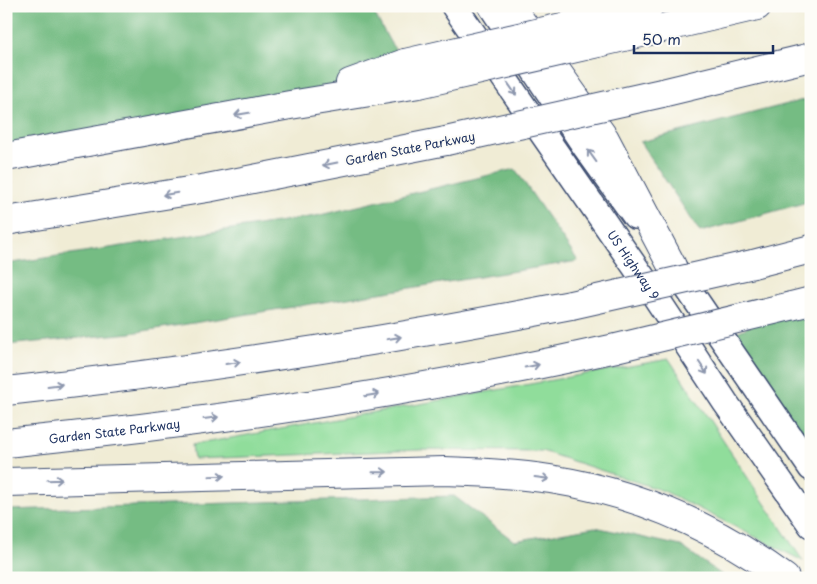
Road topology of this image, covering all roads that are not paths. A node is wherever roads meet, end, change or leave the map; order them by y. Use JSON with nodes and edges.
{"nodes":[{"id":1,"x":454,"y":6,"type":"edge"},
{"id":2,"x":490,"y":6,"type":"edge"},
{"id":3,"x":510,"y":6,"type":"edge"},
{"id":4,"x":649,"y":6,"type":"edge"},
{"id":5,"x":758,"y":6,"type":"edge"},
{"id":6,"x":591,"y":33,"type":"junction"},
{"id":7,"x":811,"y":57,"type":"edge"},
{"id":8,"x":6,"y":157,"type":"edge"},
{"id":9,"x":6,"y":221,"type":"edge"},
{"id":10,"x":811,"y":250,"type":"edge"},
{"id":11,"x":672,"y":266,"type":"junction"},
{"id":12,"x":801,"y":303,"type":"edge"},
{"id":13,"x":6,"y":391,"type":"edge"},
{"id":14,"x":6,"y":443,"type":"edge"},
{"id":15,"x":811,"y":468,"type":"edge"},
{"id":16,"x":6,"y":482,"type":"edge"},
{"id":17,"x":811,"y":525,"type":"edge"},
{"id":18,"x":785,"y":578,"type":"edge"}],
"edges":[{"from":1,"to":17,"type":"highway","name":"US Highway 9","one_way":true},
{"from":11,"to":2,"type":"highway","one_way":true},
{"from":3,"to":11,"type":"highway"},
{"from":4,"to":6,"type":"highway"},
{"from":5,"to":6,"type":"highway"},
{"from":6,"to":8,"type":"highway","one_way":true,"bridge":true},
{"from":7,"to":9,"type":"highway","name":"Garden State Parkway","one_way":true,"bridge":true},
{"from":13,"to":10,"type":"highway","one_way":true,"bridge":true},
{"from":11,"to":15,"type":"highway"},
{"from":14,"to":12,"type":"highway","name":"Garden State Parkway","one_way":true,"bridge":true},
{"from":16,"to":18,"type":"highway","one_way":true}]}
